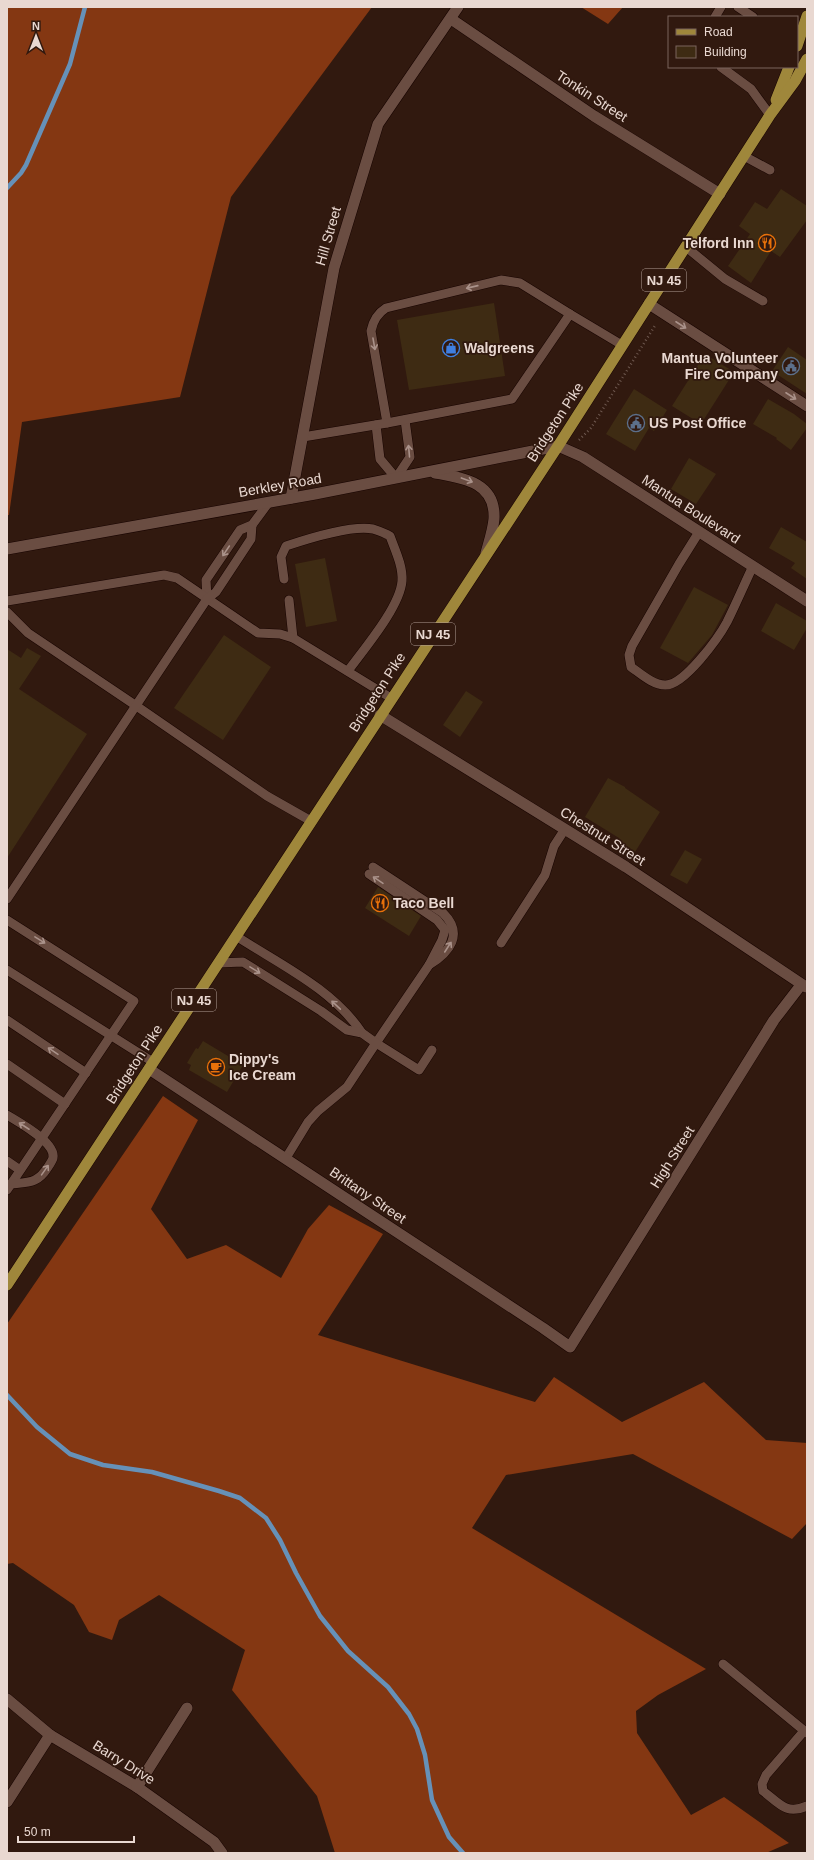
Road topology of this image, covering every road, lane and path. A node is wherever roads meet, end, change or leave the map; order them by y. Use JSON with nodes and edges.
{"nodes":[{"id":1,"x":458,"y":7,"type":"edge"},
{"id":2,"x":721,"y":7,"type":"edge"},
{"id":3,"x":738,"y":7,"type":"edge"},
{"id":4,"x":804,"y":7,"type":"edge"},
{"id":5,"x":716,"y":16,"type":"edge"},
{"id":6,"x":752,"y":16,"type":"edge"},
{"id":7,"x":807,"y":17,"type":"edge"},
{"id":8,"x":451,"y":19,"type":"junction"},
{"id":9,"x":798,"y":22,"type":"edge"},
{"id":10,"x":798,"y":43,"type":"edge"},
{"id":11,"x":807,"y":59,"type":"edge"},
{"id":12,"x":722,"y":68,"type":"edge"},
{"id":13,"x":789,"y":68,"type":"edge"},
{"id":14,"x":770,"y":115,"type":"junction"},
{"id":15,"x":744,"y":156,"type":"junction"},
{"id":16,"x":770,"y":170,"type":"dead end"},
{"id":17,"x":720,"y":194,"type":"junction"},
{"id":18,"x":686,"y":247,"type":"junction"},
{"id":19,"x":763,"y":301,"type":"dead end"},
{"id":20,"x":649,"y":304,"type":"junction"},
{"id":21,"x":570,"y":314,"type":"junction"},
{"id":22,"x":660,"y":318,"type":"dead end"},
{"id":23,"x":622,"y":345,"type":"junction"},
{"id":24,"x":807,"y":406,"type":"edge"},
{"id":25,"x":405,"y":420,"type":"junction"},
{"id":26,"x":387,"y":423,"type":"junction"},
{"id":27,"x":376,"y":425,"type":"junction"},
{"id":28,"x":303,"y":437,"type":"junction"},
{"id":29,"x":579,"y":440,"type":"dead end"},
{"id":30,"x":558,"y":446,"type":"junction"},
{"id":31,"x":429,"y":472,"type":"junction"},
{"id":32,"x":396,"y":478,"type":"junction"},
{"id":33,"x":291,"y":498,"type":"junction"},
{"id":34,"x":269,"y":502,"type":"junction"},
{"id":35,"x":252,"y":525,"type":"junction"},
{"id":36,"x":699,"y":532,"type":"junction"},
{"id":37,"x":7,"y":549,"type":"edge"},
{"id":38,"x":486,"y":553,"type":"junction"},
{"id":39,"x":753,"y":566,"type":"junction"},
{"id":40,"x":284,"y":579,"type":"dead end"},
{"id":41,"x":207,"y":599,"type":"junction"},
{"id":42,"x":289,"y":600,"type":"dead end"},
{"id":43,"x":807,"y":601,"type":"edge"},
{"id":44,"x":7,"y":602,"type":"edge"},
{"id":45,"x":7,"y":612,"type":"edge"},
{"id":46,"x":293,"y":638,"type":"junction"},
{"id":47,"x":348,"y":671,"type":"junction"},
{"id":48,"x":391,"y":698,"type":"junction"},
{"id":49,"x":135,"y":705,"type":"junction"},
{"id":50,"x":380,"y":715,"type":"junction"},
{"id":51,"x":311,"y":821,"type":"junction"},
{"id":52,"x":565,"y":829,"type":"junction"},
{"id":53,"x":371,"y":871,"type":"dead end"},
{"id":54,"x":7,"y":899,"type":"edge"},
{"id":55,"x":7,"y":920,"type":"edge"},
{"id":56,"x":236,"y":936,"type":"junction"},
{"id":57,"x":501,"y":943,"type":"dead end"},
{"id":58,"x":218,"y":963,"type":"junction"},
{"id":59,"x":7,"y":970,"type":"edge"},
{"id":60,"x":804,"y":986,"type":"edge"},
{"id":61,"x":7,"y":1020,"type":"edge"},
{"id":62,"x":362,"y":1033,"type":"junction"},
{"id":63,"x":111,"y":1035,"type":"junction"},
{"id":64,"x":376,"y":1043,"type":"junction"},
{"id":65,"x":432,"y":1050,"type":"dead end"},
{"id":66,"x":7,"y":1064,"type":"edge"},
{"id":67,"x":151,"y":1065,"type":"junction"},
{"id":68,"x":86,"y":1073,"type":"junction"},
{"id":69,"x":65,"y":1104,"type":"junction"},
{"id":70,"x":7,"y":1115,"type":"edge"},
{"id":71,"x":41,"y":1138,"type":"junction"},
{"id":72,"x":286,"y":1158,"type":"junction"},
{"id":73,"x":7,"y":1161,"type":"edge"},
{"id":74,"x":20,"y":1170,"type":"junction"},
{"id":75,"x":9,"y":1187,"type":"edge"},
{"id":76,"x":7,"y":1285,"type":"edge"},
{"id":77,"x":570,"y":1347,"type":"joint"},
{"id":78,"x":723,"y":1664,"type":"dead end"},
{"id":79,"x":7,"y":1699,"type":"edge"},
{"id":80,"x":187,"y":1708,"type":"dead end"},
{"id":81,"x":806,"y":1732,"type":"edge"},
{"id":82,"x":50,"y":1735,"type":"junction"},
{"id":83,"x":137,"y":1787,"type":"junction"},
{"id":84,"x":7,"y":1802,"type":"edge"},
{"id":85,"x":807,"y":1806,"type":"edge"},
{"id":86,"x":222,"y":1853,"type":"edge"}],
"edges":[{"from":1,"to":8,"type":"street","name":"Hill Street"},
{"from":2,"to":5,"type":"lane"},
{"from":3,"to":6,"type":"lane"},
{"from":4,"to":7,"type":"main road"},
{"from":7,"to":9,"type":"lane"},
{"from":7,"to":10,"type":"main road"},
{"from":8,"to":17,"type":"street","name":"Tonkin Street"},
{"from":8,"to":28,"type":"street","name":"Hill Street"},
{"from":11,"to":14,"type":"main road","name":"Bridgeton Pike","number":"NJ 45"},
{"from":12,"to":14,"type":"lane"},
{"from":13,"to":14,"type":"main road","name":"Bridgeton Pike","number":"NJ 45"},
{"from":14,"to":15,"type":"main road","name":"Bridgeton Pike","number":"NJ 45"},
{"from":15,"to":16,"type":"lane"},
{"from":15,"to":17,"type":"main road","name":"Bridgeton Pike","number":"NJ 45"},
{"from":17,"to":18,"type":"main road","name":"Bridgeton Pike","number":"NJ 45"},
{"from":18,"to":19,"type":"lane"},
{"from":18,"to":20,"type":"main road","name":"Bridgeton Pike","number":"NJ 45"},
{"from":20,"to":23,"type":"main road","name":"Bridgeton Pike","number":"NJ 45"},
{"from":20,"to":24,"type":"street","one_way":true},
{"from":21,"to":23,"type":"lane"},
{"from":21,"to":25,"type":"lane"},
{"from":21,"to":26,"type":"lane","one_way":true},
{"from":22,"to":29,"type":"path"},
{"from":23,"to":30,"type":"main road","name":"Bridgeton Pike","number":"NJ 45"},
{"from":25,"to":26,"type":"lane"},
{"from":32,"to":25,"type":"lane","one_way":true},
{"from":26,"to":27,"type":"lane"},
{"from":27,"to":28,"type":"lane"},
{"from":27,"to":32,"type":"lane"},
{"from":28,"to":33,"type":"street","name":"Hill Street"},
{"from":30,"to":31,"type":"street","name":"Berkley Road"},
{"from":30,"to":36,"type":"street","name":"Mantua Boulevard"},
{"from":30,"to":38,"type":"main road","name":"Bridgeton Pike","number":"NJ 45"},
{"from":31,"to":32,"type":"street","name":"Berkley Road"},
{"from":31,"to":38,"type":"street","one_way":true},
{"from":32,"to":33,"type":"street","name":"Berkley Road"},
{"from":33,"to":34,"type":"street","name":"Berkley Road"},
{"from":34,"to":35,"type":"lane"},
{"from":34,"to":37,"type":"street","name":"Berkley Road"},
{"from":35,"to":41,"type":"lane"},
{"from":35,"to":41,"type":"lane","one_way":true},
{"from":36,"to":39,"type":"street","name":"Mantua Boulevard"},
{"from":36,"to":39,"type":"lane"},
{"from":38,"to":48,"type":"main road","name":"Bridgeton Pike","number":"NJ 45"},
{"from":39,"to":43,"type":"street","name":"Mantua Boulevard"},
{"from":40,"to":47,"type":"lane"},
{"from":41,"to":44,"type":"lane"},
{"from":41,"to":46,"type":"lane"},
{"from":41,"to":49,"type":"lane"},
{"from":42,"to":46,"type":"lane"},
{"from":45,"to":49,"type":"lane"},
{"from":46,"to":47,"type":"lane"},
{"from":47,"to":48,"type":"lane"},
{"from":48,"to":50,"type":"main road","name":"Bridgeton Pike","number":"NJ 45"},
{"from":49,"to":51,"type":"lane"},
{"from":49,"to":54,"type":"lane"},
{"from":50,"to":51,"type":"main road","name":"Bridgeton Pike","number":"NJ 45"},
{"from":50,"to":52,"type":"street","name":"Chestnut Street"},
{"from":51,"to":56,"type":"main road","name":"Bridgeton Pike","number":"NJ 45"},
{"from":52,"to":57,"type":"lane"},
{"from":52,"to":60,"type":"street","name":"Chestnut Street"},
{"from":64,"to":53,"type":"lane","one_way":true},
{"from":55,"to":63,"type":"lane","one_way":true},
{"from":56,"to":58,"type":"main road","name":"Bridgeton Pike","number":"NJ 45"},
{"from":62,"to":56,"type":"lane","one_way":true},
{"from":58,"to":62,"type":"lane","one_way":true},
{"from":58,"to":67,"type":"main road","name":"Bridgeton Pike","number":"NJ 45"},
{"from":59,"to":63,"type":"lane"},
{"from":60,"to":77,"type":"street","name":"High Street"},
{"from":68,"to":61,"type":"lane","one_way":true},
{"from":62,"to":64,"type":"lane"},
{"from":63,"to":67,"type":"lane"},
{"from":63,"to":68,"type":"lane"},
{"from":64,"to":65,"type":"lane"},
{"from":64,"to":72,"type":"lane"},
{"from":66,"to":69,"type":"lane"},
{"from":67,"to":72,"type":"street","name":"Brittany Street"},
{"from":67,"to":76,"type":"main road","name":"Bridgeton Pike","number":"NJ 45"},
{"from":68,"to":69,"type":"lane"},
{"from":69,"to":71,"type":"lane"},
{"from":71,"to":70,"type":"lane","one_way":true},
{"from":71,"to":74,"type":"lane"},
{"from":75,"to":71,"type":"lane","one_way":true},
{"from":72,"to":77,"type":"street","name":"Brittany Street"},
{"from":73,"to":74,"type":"lane"},
{"from":74,"to":75,"type":"lane"},
{"from":78,"to":81,"type":"lane"},
{"from":79,"to":82,"type":"street","name":"Barry Drive"},
{"from":80,"to":83,"type":"street"},
{"from":81,"to":85,"type":"lane"},
{"from":82,"to":83,"type":"street","name":"Barry Drive"},
{"from":82,"to":84,"type":"street"},
{"from":83,"to":86,"type":"street","name":"Barry Drive"}]}
